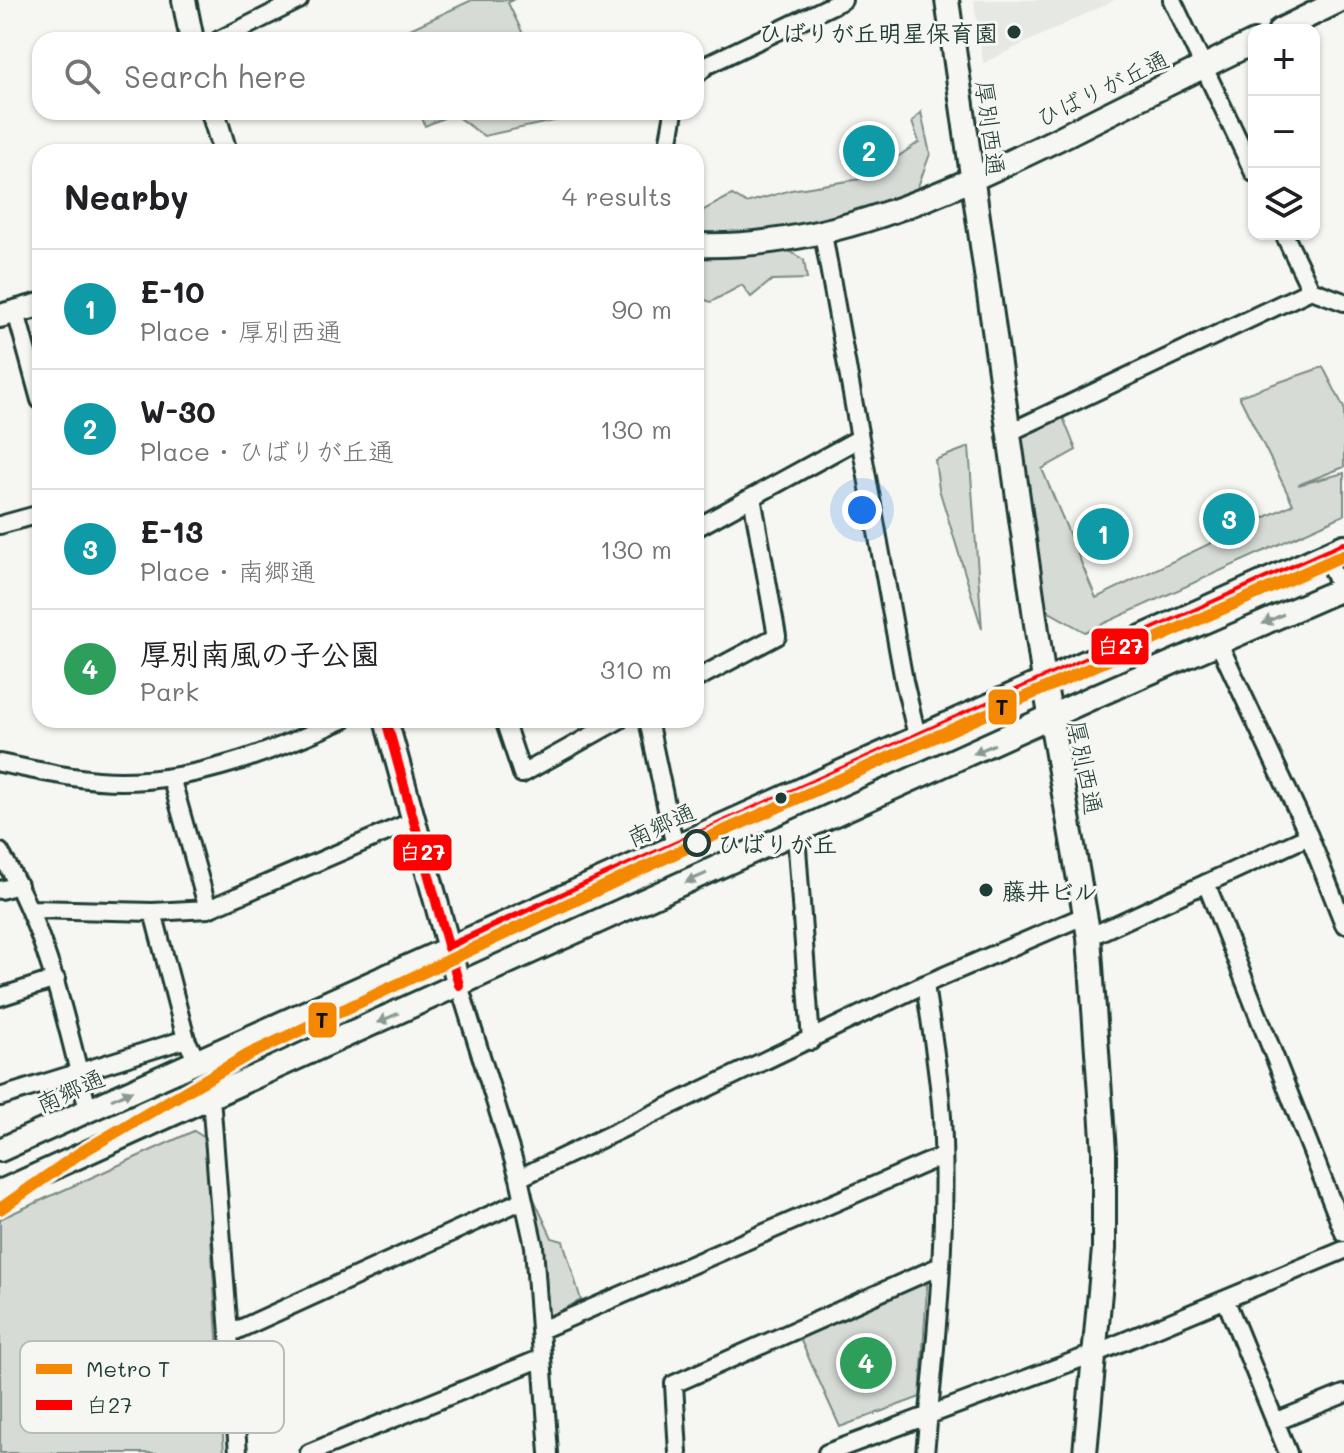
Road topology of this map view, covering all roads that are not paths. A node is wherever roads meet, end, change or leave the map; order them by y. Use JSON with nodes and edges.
{"nodes":[{"id":1,"x":184,"y":0,"type":"edge"},
{"id":2,"x":299,"y":0,"type":"edge"},
{"id":3,"x":843,"y":0,"type":"edge"},
{"id":4,"x":947,"y":0,"type":"edge"},
{"id":5,"x":1172,"y":0,"type":"edge"},
{"id":6,"x":1341,"y":0,"type":"edge"},
{"id":7,"x":1292,"y":24,"type":"edge"},
{"id":8,"x":190,"y":32,"type":"edge"},
{"id":9,"x":235,"y":32,"type":"edge"},
{"id":10,"x":1248,"y":45,"type":"edge"},
{"id":11,"x":1204,"y":67,"type":"junction"},
{"id":12,"x":704,"y":68,"type":"edge"},
{"id":13,"x":215,"y":120,"type":"edge"},
{"id":14,"x":673,"y":120,"type":"edge"},
{"id":15,"x":223,"y":144,"type":"edge"},
{"id":16,"x":668,"y":144,"type":"edge"},
{"id":17,"x":1252,"y":168,"type":"edge"},
{"id":18,"x":971,"y":179,"type":"junction"},
{"id":19,"x":823,"y":234,"type":"junction"},
{"id":20,"x":1287,"y":240,"type":"edge"},
{"id":21,"x":704,"y":245,"type":"edge"},
{"id":22,"x":1311,"y":290,"type":"junction"},
{"id":23,"x":1344,"y":302,"type":"edge"},
{"id":24,"x":32,"y":307,"type":"edge"},
{"id":25,"x":8,"y":314,"type":"edge"},
{"id":26,"x":32,"y":378,"type":"edge"},
{"id":27,"x":1008,"y":433,"type":"junction"},
{"id":28,"x":860,"y":438,"type":"junction"},
{"id":29,"x":752,"y":497,"type":"junction"},
{"id":30,"x":32,"y":516,"type":"edge"},
{"id":31,"x":704,"y":524,"type":"edge"},
{"id":32,"x":0,"y":525,"type":"edge"},
{"id":33,"x":1334,"y":550,"type":"edge"},
{"id":34,"x":1343,"y":591,"type":"edge"},
{"id":35,"x":1219,"y":644,"type":"junction"},
{"id":36,"x":704,"y":675,"type":"edge"},
{"id":37,"x":1044,"y":680,"type":"junction"},
{"id":38,"x":1050,"y":717,"type":"junction"},
{"id":39,"x":323,"y":728,"type":"edge"},
{"id":40,"x":388,"y":728,"type":"edge"},
{"id":41,"x":507,"y":728,"type":"edge"},
{"id":42,"x":605,"y":728,"type":"edge"},
{"id":43,"x":650,"y":728,"type":"edge"},
{"id":44,"x":917,"y":736,"type":"junction"},
{"id":45,"x":0,"y":763,"type":"edge"},
{"id":46,"x":171,"y":777,"type":"junction"},
{"id":47,"x":415,"y":820,"type":"junction"},
{"id":48,"x":796,"y":834,"type":"junction"},
{"id":49,"x":1309,"y":836,"type":"junction"},
{"id":50,"x":675,"y":847,"type":"junction"},
{"id":51,"x":0,"y":852,"type":"edge"},
{"id":52,"x":1206,"y":883,"type":"junction"},
{"id":53,"x":19,"y":885,"type":"junction"},
{"id":54,"x":0,"y":890,"type":"edge"},
{"id":55,"x":32,"y":909,"type":"junction"},
{"id":56,"x":208,"y":909,"type":"junction"},
{"id":57,"x":153,"y":912,"type":"junction"},
{"id":58,"x":1344,"y":924,"type":"edge"},
{"id":59,"x":1088,"y":926,"type":"junction"},
{"id":60,"x":448,"y":948,"type":"junction"},
{"id":61,"x":56,"y":979,"type":"junction"},
{"id":62,"x":925,"y":984,"type":"junction"},
{"id":63,"x":459,"y":985,"type":"junction"},
{"id":64,"x":0,"y":997,"type":"edge"},
{"id":65,"x":186,"y":1039,"type":"junction"},
{"id":66,"x":811,"y":1041,"type":"junction"},
{"id":67,"x":197,"y":1061,"type":"junction"},
{"id":68,"x":79,"y":1074,"type":"junction"},
{"id":69,"x":0,"y":1097,"type":"edge"},
{"id":70,"x":211,"y":1097,"type":"junction"},
{"id":71,"x":88,"y":1110,"type":"junction"},
{"id":72,"x":0,"y":1150,"type":"edge"},
{"id":73,"x":942,"y":1156,"type":"junction"},
{"id":74,"x":519,"y":1178,"type":"junction"},
{"id":75,"x":0,"y":1192,"type":"edge"},
{"id":76,"x":523,"y":1200,"type":"junction"},
{"id":77,"x":1344,"y":1233,"type":"edge"},
{"id":78,"x":1344,"y":1250,"type":"edge"},
{"id":79,"x":940,"y":1266,"type":"junction"},
{"id":80,"x":1226,"y":1301,"type":"junction"},
{"id":81,"x":541,"y":1330,"type":"junction"},
{"id":82,"x":231,"y":1333,"type":"junction"},
{"id":83,"x":231,"y":1341,"type":"edge"},
{"id":84,"x":1096,"y":1353,"type":"junction"},
{"id":85,"x":542,"y":1358,"type":"junction"},
{"id":86,"x":1344,"y":1394,"type":"edge"},
{"id":87,"x":929,"y":1416,"type":"junction"},
{"id":88,"x":1275,"y":1422,"type":"junction"},
{"id":89,"x":237,"y":1433,"type":"edge"},
{"id":90,"x":238,"y":1453,"type":"edge"},
{"id":91,"x":309,"y":1453,"type":"edge"},
{"id":92,"x":549,"y":1453,"type":"edge"},
{"id":93,"x":678,"y":1453,"type":"edge"},
{"id":94,"x":827,"y":1453,"type":"edge"},
{"id":95,"x":925,"y":1453,"type":"edge"},
{"id":96,"x":1085,"y":1453,"type":"edge"},
{"id":97,"x":1288,"y":1453,"type":"edge"}],
"edges":[{"from":1,"to":8,"type":"street"},
{"from":2,"to":9,"type":"street"},
{"from":3,"to":12,"type":"street"},
{"from":4,"to":18,"type":"street","name":"厚別西通"},
{"from":5,"to":11,"type":"street"},
{"from":6,"to":7,"type":"street"},
{"from":10,"to":11,"type":"street","name":"ひばりが丘通"},
{"from":11,"to":17,"type":"street"},
{"from":11,"to":18,"type":"street","name":"ひばりが丘通"},
{"from":13,"to":15,"type":"street"},
{"from":14,"to":16,"type":"street"},
{"from":18,"to":19,"type":"street","name":"ひばりが丘通"},
{"from":18,"to":27,"type":"street","name":"厚別西通"},
{"from":19,"to":21,"type":"street","name":"ひばりが丘通"},
{"from":19,"to":28,"type":"street"},
{"from":20,"to":22,"type":"street"},
{"from":22,"to":23,"type":"street"},
{"from":22,"to":27,"type":"street"},
{"from":24,"to":25,"type":"street"},
{"from":25,"to":26,"type":"street"},
{"from":27,"to":37,"type":"street","name":"厚別西通"},
{"from":28,"to":29,"type":"street"},
{"from":28,"to":44,"type":"street"},
{"from":29,"to":31,"type":"street"},
{"from":29,"to":36,"type":"street"},
{"from":30,"to":32,"type":"street"},
{"from":33,"to":34,"type":"street"},
{"from":33,"to":37,"type":"street","name":"南郷通"},
{"from":34,"to":35,"type":"street","one_way":true},
{"from":35,"to":38,"type":"street"},
{"from":35,"to":49,"type":"street"},
{"from":37,"to":38,"type":"street","name":"厚別西通"},
{"from":37,"to":44,"type":"street","name":"南郷通"},
{"from":38,"to":48,"type":"street","one_way":true},
{"from":38,"to":59,"type":"street","name":"厚別西通"},
{"from":39,"to":46,"type":"street"},
{"from":40,"to":47,"type":"street"},
{"from":41,"to":42,"type":"street"},
{"from":43,"to":50,"type":"street"},
{"from":44,"to":50,"type":"street","name":"南郷通"},
{"from":45,"to":46,"type":"street"},
{"from":46,"to":56,"type":"street"},
{"from":47,"to":56,"type":"street"},
{"from":47,"to":60,"type":"street"},
{"from":48,"to":63,"type":"street","one_way":true},
{"from":48,"to":66,"type":"street"},
{"from":49,"to":52,"type":"street"},
{"from":49,"to":58,"type":"street"},
{"from":50,"to":60,"type":"street","name":"南郷通"},
{"from":51,"to":53,"type":"street"},
{"from":52,"to":59,"type":"street"},
{"from":52,"to":77,"type":"street"},
{"from":53,"to":54,"type":"street"},
{"from":53,"to":55,"type":"street"},
{"from":55,"to":57,"type":"street"},
{"from":55,"to":61,"type":"street"},
{"from":56,"to":57,"type":"street"},
{"from":57,"to":65,"type":"street"},
{"from":59,"to":62,"type":"street"},
{"from":59,"to":84,"type":"street","name":"厚別西通"},
{"from":60,"to":63,"type":"street"},
{"from":60,"to":67,"type":"street","name":"南郷通"},
{"from":61,"to":64,"type":"street"},
{"from":61,"to":68,"type":"street"},
{"from":62,"to":66,"type":"street"},
{"from":62,"to":73,"type":"street"},
{"from":63,"to":70,"type":"street","one_way":true},
{"from":63,"to":74,"type":"street"},
{"from":65,"to":67,"type":"street"},
{"from":65,"to":68,"type":"street"},
{"from":66,"to":74,"type":"street"},
{"from":71,"to":67,"type":"street","name":"南郷通","one_way":true},
{"from":68,"to":69,"type":"street"},
{"from":68,"to":71,"type":"street"},
{"from":70,"to":75,"type":"street"},
{"from":70,"to":82,"type":"street"},
{"from":71,"to":72,"type":"street","name":"南郷通"},
{"from":73,"to":79,"type":"street"},
{"from":73,"to":81,"type":"street"},
{"from":74,"to":76,"type":"street"},
{"from":76,"to":81,"type":"street"},
{"from":76,"to":82,"type":"street"},
{"from":78,"to":80,"type":"street"},
{"from":79,"to":87,"type":"street"},
{"from":79,"to":93,"type":"street"},
{"from":80,"to":84,"type":"street"},
{"from":80,"to":88,"type":"street"},
{"from":81,"to":85,"type":"street"},
{"from":82,"to":83,"type":"street"},
{"from":84,"to":87,"type":"street"},
{"from":84,"to":96,"type":"street","name":"厚別西通"},
{"from":85,"to":91,"type":"street"},
{"from":85,"to":92,"type":"street"},
{"from":86,"to":88,"type":"street"},
{"from":87,"to":94,"type":"street"},
{"from":87,"to":95,"type":"street"},
{"from":88,"to":97,"type":"street"},
{"from":89,"to":90,"type":"street"}]}
